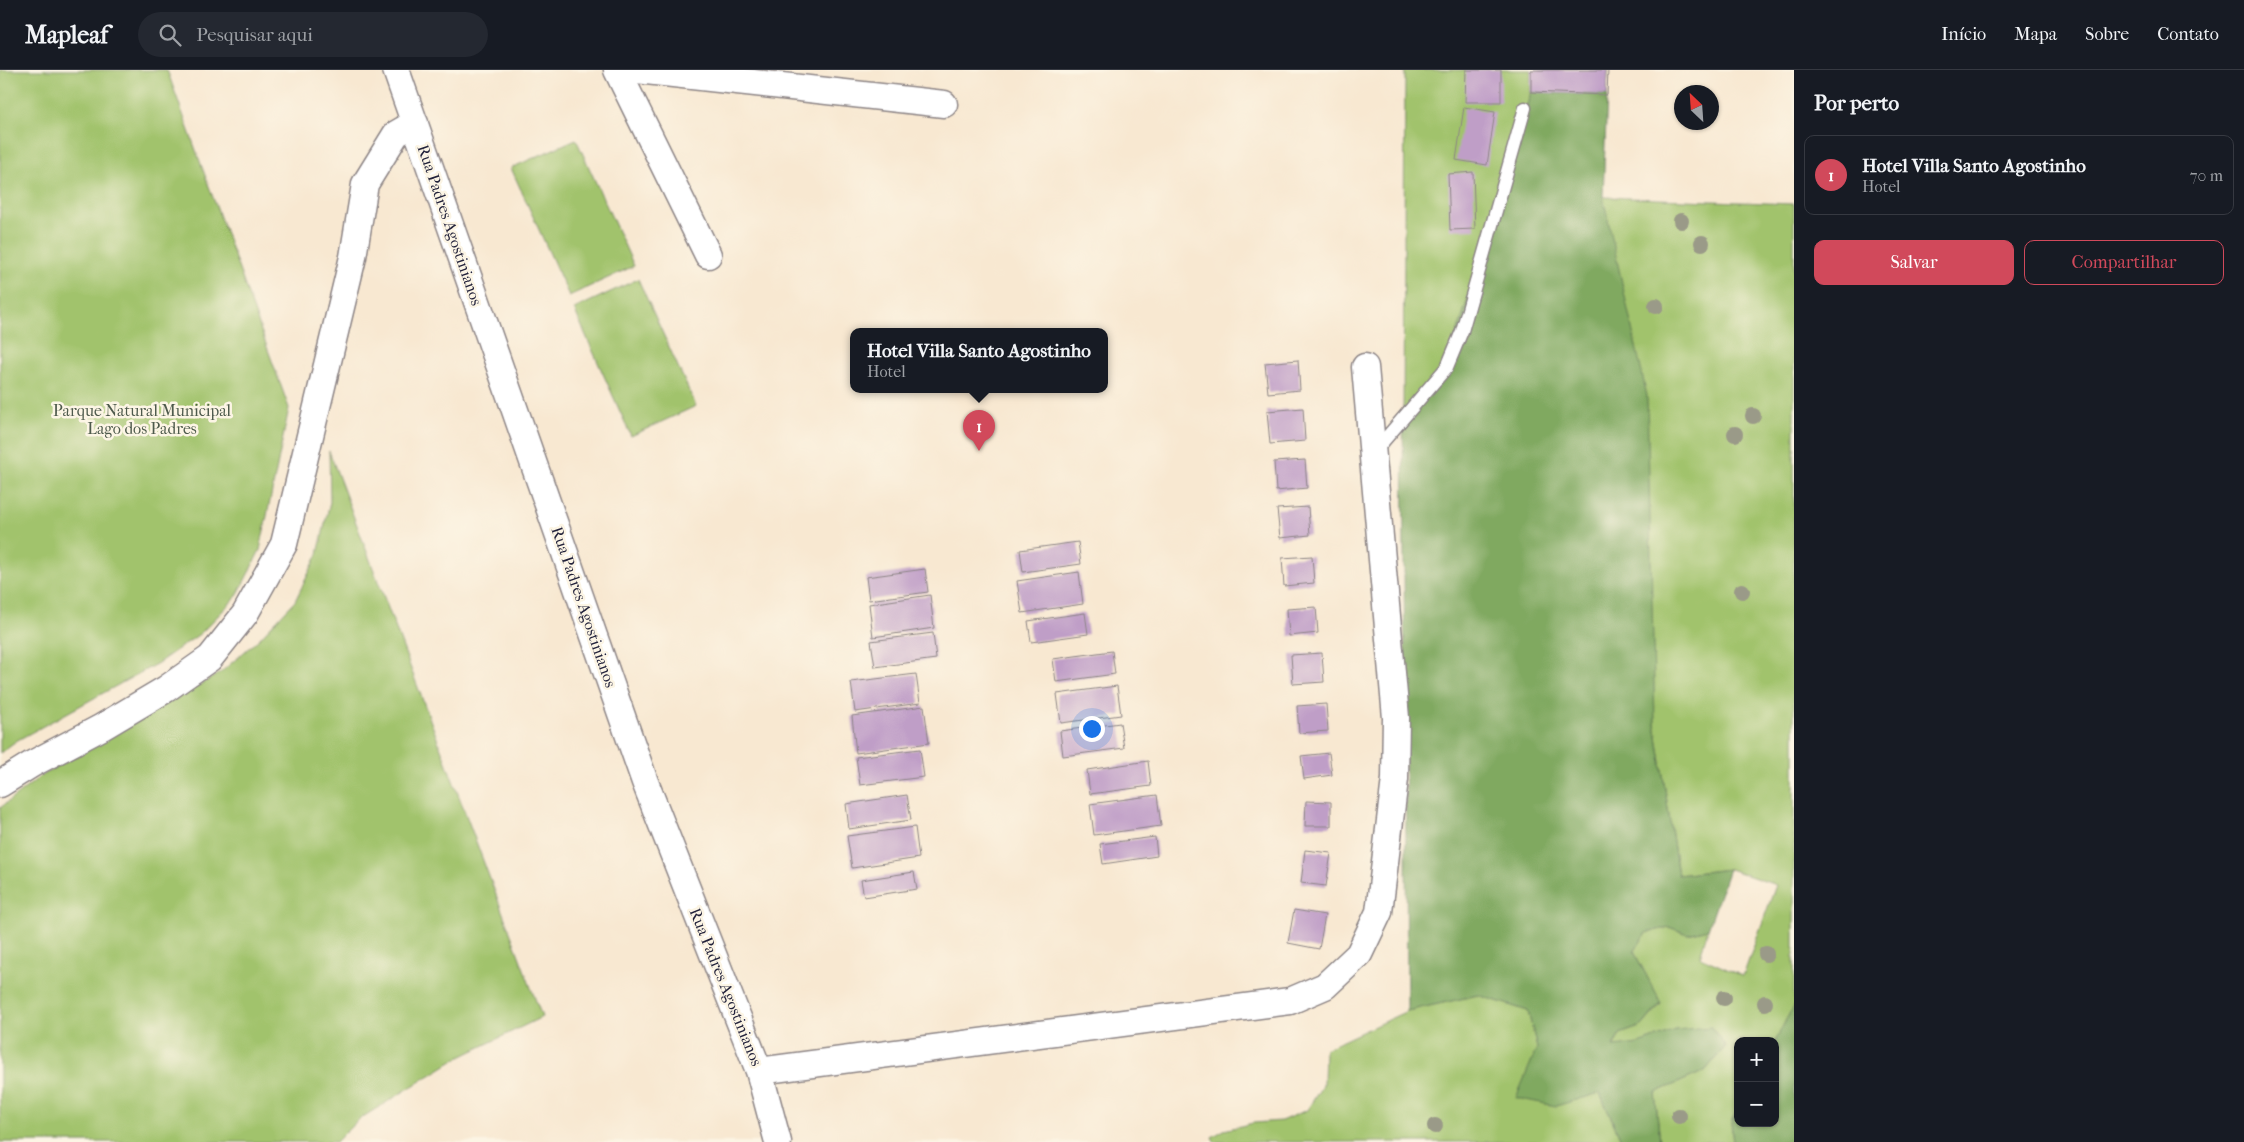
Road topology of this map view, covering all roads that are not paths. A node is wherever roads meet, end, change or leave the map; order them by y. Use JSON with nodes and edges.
{"nodes":[{"id":1,"x":396,"y":70,"type":"edge"},
{"id":2,"x":617,"y":70,"type":"edge"},
{"id":3,"x":637,"y":70,"type":"edge"},
{"id":4,"x":944,"y":104,"type":"dead end"},
{"id":5,"x":1525,"y":108,"type":"dead end"},
{"id":6,"x":414,"y":123,"type":"junction"},
{"id":7,"x":708,"y":255,"type":"dead end"},
{"id":8,"x":1365,"y":367,"type":"dead end"},
{"id":9,"x":1372,"y":454,"type":"junction"},
{"id":10,"x":0,"y":784,"type":"edge"},
{"id":11,"x":759,"y":1071,"type":"junction"},
{"id":12,"x":778,"y":1142,"type":"edge"}],
"edges":[{"from":1,"to":6,"type":"street","name":"Rua Padres Agostinianos"},
{"from":2,"to":7,"type":"street"},
{"from":3,"to":4,"type":"street"},
{"from":5,"to":9,"type":"lane"},
{"from":6,"to":10,"type":"street"},
{"from":6,"to":11,"type":"street","name":"Rua Padres Agostinianos"},
{"from":8,"to":9,"type":"street"},
{"from":9,"to":11,"type":"street"},
{"from":11,"to":12,"type":"street","name":"Rua Padres Agostinianos"}]}
